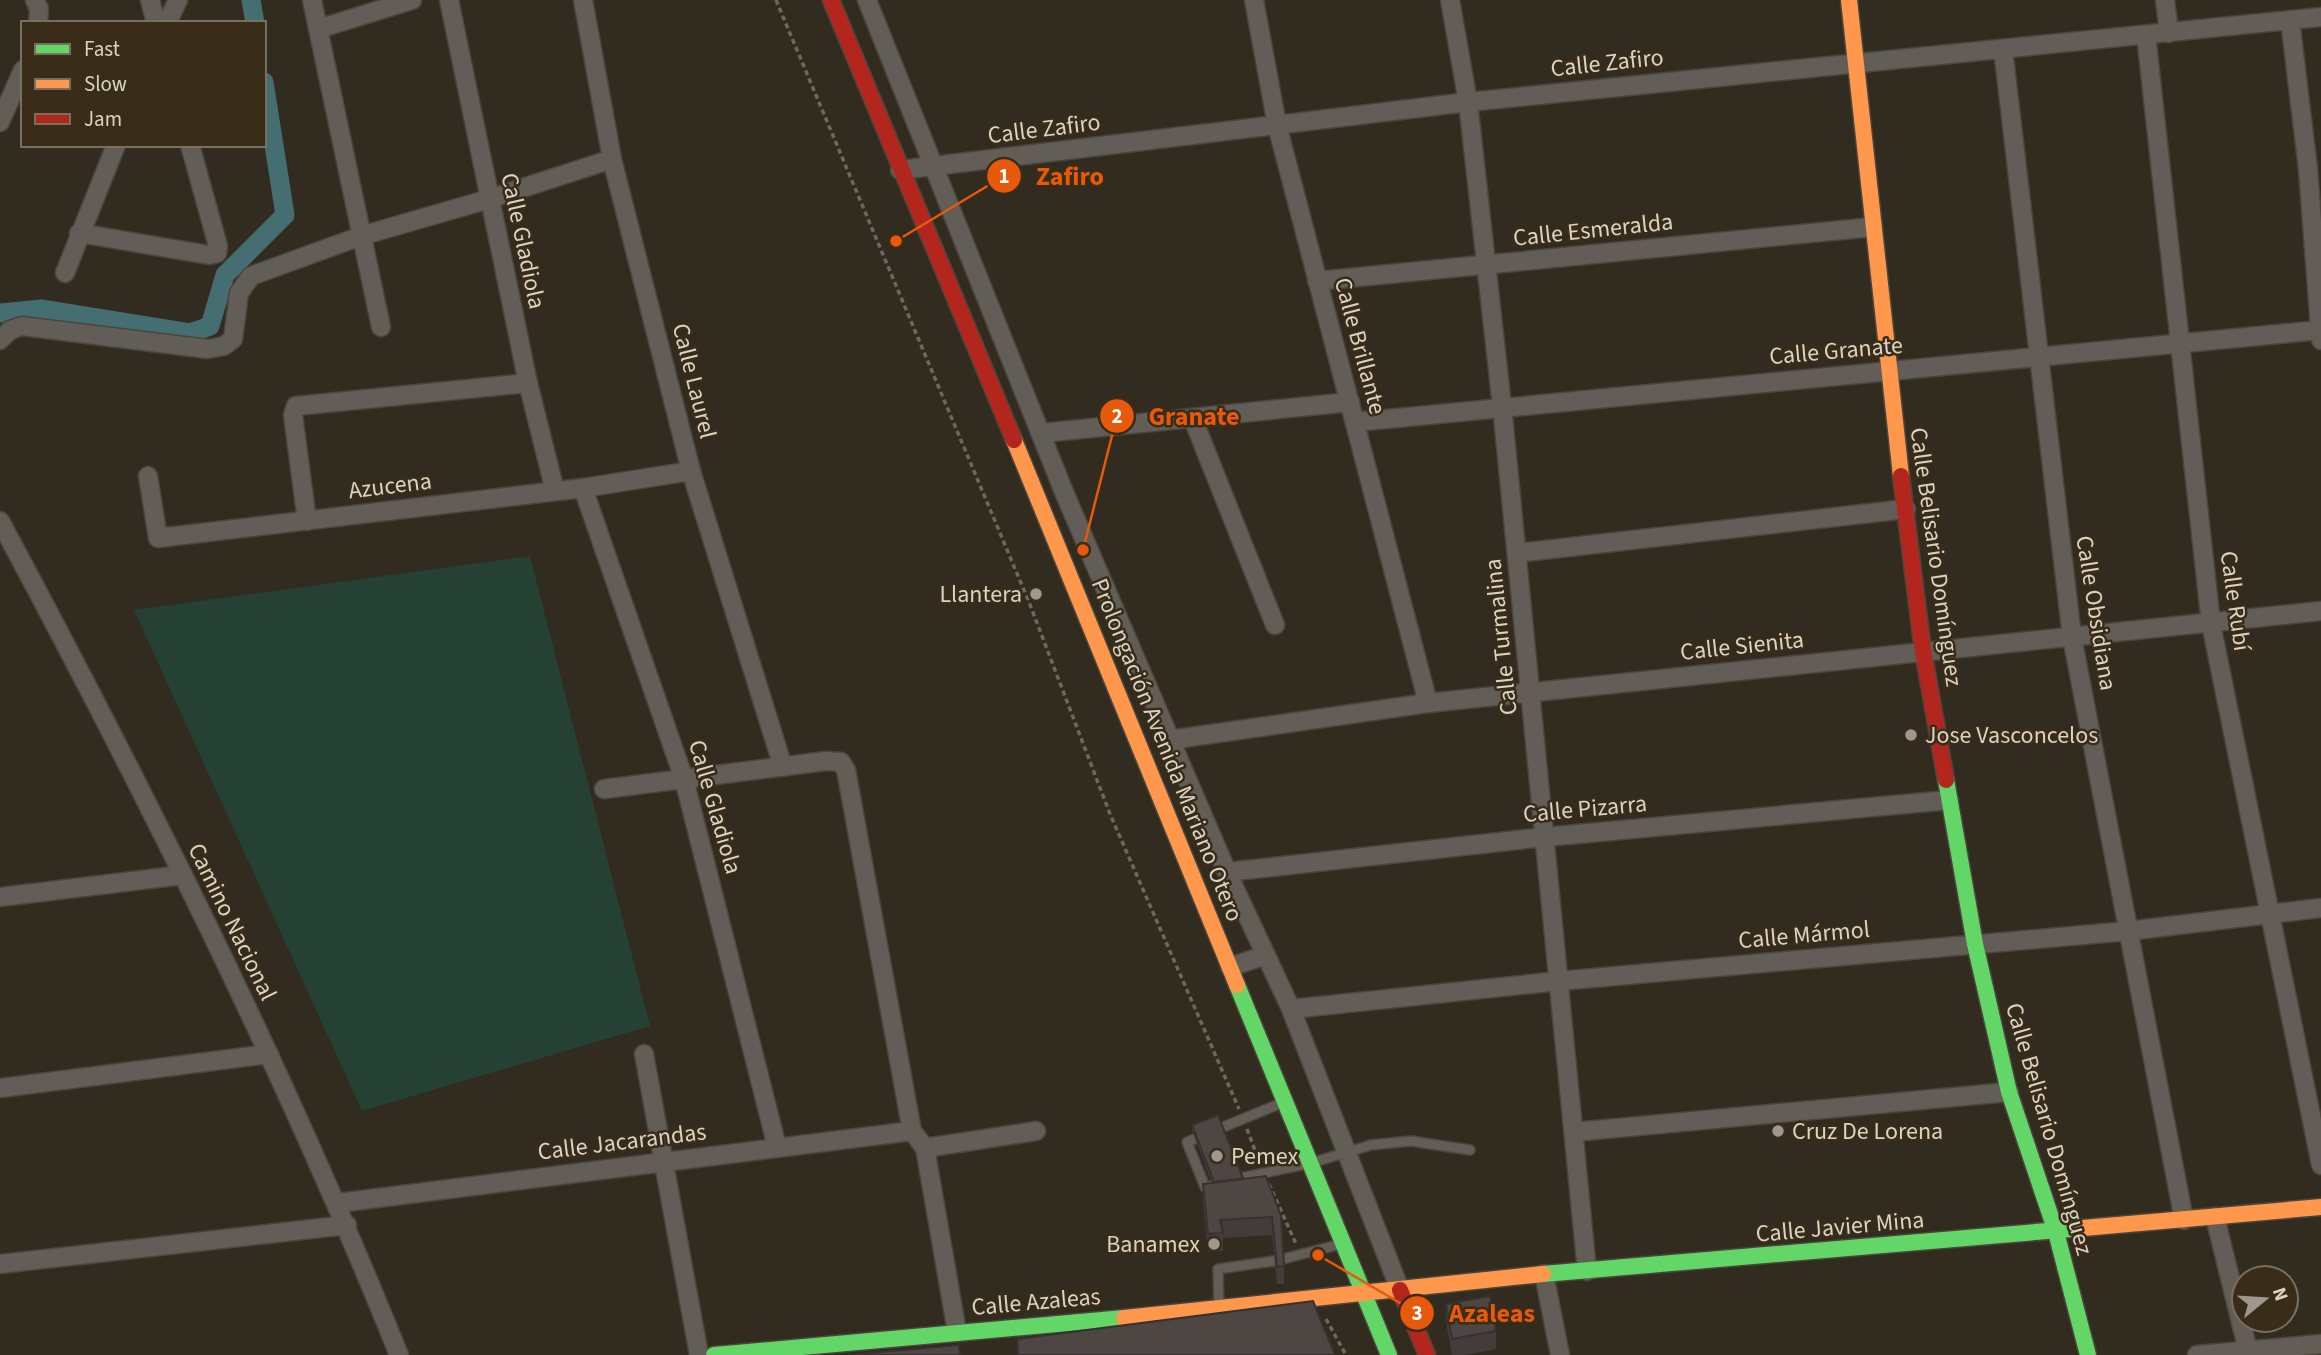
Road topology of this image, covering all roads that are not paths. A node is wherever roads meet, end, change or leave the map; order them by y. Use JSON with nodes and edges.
{"nodes":[{"id":1,"x":35,"y":0,"type":"edge"},
{"id":2,"x":150,"y":0,"type":"edge"},
{"id":3,"x":178,"y":0,"type":"edge"},
{"id":4,"x":312,"y":0,"type":"edge"},
{"id":5,"x":412,"y":0,"type":"edge"},
{"id":6,"x":449,"y":0,"type":"edge"},
{"id":7,"x":583,"y":0,"type":"edge"},
{"id":8,"x":831,"y":0,"type":"edge"},
{"id":9,"x":867,"y":0,"type":"edge"},
{"id":10,"x":1254,"y":0,"type":"edge"},
{"id":11,"x":1450,"y":0,"type":"edge"},
{"id":12,"x":1849,"y":0,"type":"edge"},
{"id":13,"x":2165,"y":0,"type":"edge"},
{"id":14,"x":2321,"y":16,"type":"edge"},
{"id":15,"x":2290,"y":20,"type":"junction"},
{"id":16,"x":38,"y":21,"type":"edge"},
{"id":17,"x":155,"y":21,"type":"edge"},
{"id":18,"x":168,"y":21,"type":"edge"},
{"id":19,"x":318,"y":29,"type":"junction"},
{"id":20,"x":2169,"y":33,"type":"junction"},
{"id":21,"x":2146,"y":36,"type":"junction"},
{"id":22,"x":2003,"y":50,"type":"junction"},
{"id":23,"x":1856,"y":64,"type":"junction"},
{"id":24,"x":21,"y":75,"type":"edge"},
{"id":25,"x":896,"y":76,"type":"junction"},
{"id":26,"x":866,"y":87,"type":"junction"},
{"id":27,"x":1468,"y":102,"type":"junction"},
{"id":28,"x":0,"y":122,"type":"edge"},
{"id":29,"x":1277,"y":125,"type":"junction"},
{"id":30,"x":115,"y":147,"type":"edge"},
{"id":31,"x":191,"y":147,"type":"edge"},
{"id":32,"x":612,"y":159,"type":"junction"},
{"id":33,"x":932,"y":166,"type":"junction"},
{"id":34,"x":2315,"y":168,"type":"edge"},
{"id":35,"x":900,"y":170,"type":"junction"},
{"id":36,"x":489,"y":199,"type":"junction"},
{"id":37,"x":1873,"y":227,"type":"junction"},
{"id":38,"x":79,"y":233,"type":"junction"},
{"id":39,"x":361,"y":236,"type":"junction"},
{"id":40,"x":1486,"y":265,"type":"junction"},
{"id":41,"x":65,"y":273,"type":"dead end"},
{"id":42,"x":1317,"y":281,"type":"junction"},
{"id":43,"x":381,"y":327,"type":"dead end"},
{"id":44,"x":2321,"y":333,"type":"edge"},
{"id":45,"x":5,"y":335,"type":"edge"},
{"id":46,"x":2181,"y":343,"type":"junction"},
{"id":47,"x":2037,"y":355,"type":"junction"},
{"id":48,"x":1888,"y":370,"type":"junction"},
{"id":49,"x":528,"y":383,"type":"junction"},
{"id":50,"x":1350,"y":402,"type":"junction"},
{"id":51,"x":1502,"y":406,"type":"junction"},
{"id":52,"x":1193,"y":419,"type":"junction"},
{"id":53,"x":1355,"y":422,"type":"junction"},
{"id":54,"x":1042,"y":433,"type":"junction"},
{"id":55,"x":691,"y":471,"type":"junction"},
{"id":56,"x":148,"y":476,"type":"dead end"},
{"id":57,"x":583,"y":488,"type":"junction"},
{"id":58,"x":555,"y":491,"type":"junction"},
{"id":59,"x":1906,"y":509,"type":"junction"},
{"id":60,"x":0,"y":521,"type":"edge"},
{"id":61,"x":307,"y":522,"type":"junction"},
{"id":62,"x":1517,"y":553,"type":"junction"},
{"id":63,"x":2321,"y":611,"type":"edge"},
{"id":64,"x":2211,"y":624,"type":"junction"},
{"id":65,"x":1275,"y":625,"type":"dead end"},
{"id":66,"x":2072,"y":637,"type":"junction"},
{"id":67,"x":1923,"y":651,"type":"junction"},
{"id":68,"x":1531,"y":693,"type":"junction"},
{"id":69,"x":1428,"y":704,"type":"junction"},
{"id":70,"x":1169,"y":740,"type":"junction"},
{"id":71,"x":783,"y":767,"type":"junction"},
{"id":72,"x":684,"y":779,"type":"junction"},
{"id":73,"x":604,"y":789,"type":"dead end"},
{"id":74,"x":1949,"y":800,"type":"junction"},
{"id":75,"x":1545,"y":837,"type":"junction"},
{"id":76,"x":1227,"y":872,"type":"junction"},
{"id":77,"x":183,"y":874,"type":"junction"},
{"id":78,"x":0,"y":897,"type":"edge"},
{"id":79,"x":2321,"y":908,"type":"edge"},
{"id":80,"x":2270,"y":915,"type":"junction"},
{"id":81,"x":2128,"y":931,"type":"junction"},
{"id":82,"x":1975,"y":944,"type":"junction"},
{"id":83,"x":1266,"y":955,"type":"junction"},
{"id":84,"x":1230,"y":967,"type":"junction"},
{"id":85,"x":1559,"y":981,"type":"junction"},
{"id":86,"x":1291,"y":1009,"type":"junction"},
{"id":87,"x":269,"y":1054,"type":"junction"},
{"id":88,"x":644,"y":1054,"type":"dead end"},
{"id":89,"x":0,"y":1088,"type":"edge"},
{"id":90,"x":2009,"y":1092,"type":"junction"},
{"id":91,"x":1286,"y":1101,"type":"junction"},
{"id":92,"x":912,"y":1131,"type":"junction"},
{"id":93,"x":1037,"y":1131,"type":"dead end"},
{"id":94,"x":1574,"y":1132,"type":"junction"},
{"id":95,"x":777,"y":1147,"type":"junction"},
{"id":96,"x":925,"y":1148,"type":"junction"},
{"id":97,"x":1470,"y":1150,"type":"dead end"},
{"id":98,"x":1349,"y":1153,"type":"junction"},
{"id":99,"x":665,"y":1161,"type":"junction"},
{"id":100,"x":1311,"y":1163,"type":"junction"},
{"id":101,"x":2321,"y":1166,"type":"edge"},
{"id":102,"x":338,"y":1203,"type":"junction"},
{"id":103,"x":2321,"y":1208,"type":"edge"},
{"id":104,"x":2215,"y":1217,"type":"junction"},
{"id":105,"x":2184,"y":1220,"type":"junction"},
{"id":106,"x":347,"y":1226,"type":"junction"},
{"id":107,"x":2056,"y":1232,"type":"junction"},
{"id":108,"x":1343,"y":1243,"type":"junction"},
{"id":109,"x":0,"y":1264,"type":"edge"},
{"id":110,"x":1587,"y":1271,"type":"junction"},
{"id":111,"x":1544,"y":1274,"type":"junction"},
{"id":112,"x":1400,"y":1290,"type":"junction"},
{"id":113,"x":1363,"y":1294,"type":"junction"},
{"id":114,"x":1219,"y":1308,"type":"junction"},
{"id":115,"x":957,"y":1332,"type":"junction"},
{"id":116,"x":2321,"y":1344,"type":"edge"},
{"id":117,"x":2248,"y":1353,"type":"edge"},
{"id":118,"x":399,"y":1355,"type":"edge"},
{"id":119,"x":699,"y":1355,"type":"edge"},
{"id":120,"x":714,"y":1355,"type":"edge"},
{"id":121,"x":1389,"y":1355,"type":"edge"},
{"id":122,"x":1427,"y":1355,"type":"edge"},
{"id":123,"x":1560,"y":1355,"type":"edge"},
{"id":124,"x":2088,"y":1355,"type":"edge"},
{"id":125,"x":2197,"y":1355,"type":"edge"}],
"edges":[{"from":1,"to":16,"type":"street"},
{"from":2,"to":17,"type":"street"},
{"from":3,"to":18,"type":"street"},
{"from":4,"to":19,"type":"street"},
{"from":5,"to":19,"type":"street"},
{"from":6,"to":36,"type":"street","name":"Calle Gladiola"},
{"from":7,"to":32,"type":"street","name":"Calle Laurel"},
{"from":8,"to":26,"type":"street","name":"Prolongación Avenida Mariano Otero"},
{"from":9,"to":25,"type":"street"},
{"from":10,"to":29,"type":"street","name":"Calle Brillante"},
{"from":11,"to":27,"type":"street","name":"Calle Turmalina"},
{"from":12,"to":23,"type":"street","name":"Calle Belisario Domínguez"},
{"from":13,"to":20,"type":"street"},
{"from":14,"to":15,"type":"street","name":"Calle Zafiro"},
{"from":15,"to":20,"type":"street","name":"Calle Zafiro"},
{"from":15,"to":34,"type":"street"},
{"from":19,"to":39,"type":"street"},
{"from":20,"to":21,"type":"street","name":"Calle Zafiro"},
{"from":21,"to":22,"type":"street","name":"Calle Zafiro"},
{"from":21,"to":46,"type":"street","name":"Calle Rubí"},
{"from":22,"to":23,"type":"street","name":"Calle Zafiro"},
{"from":22,"to":47,"type":"street","name":"Calle Obsidiana"},
{"from":23,"to":27,"type":"street","name":"Calle Zafiro"},
{"from":23,"to":37,"type":"street","name":"Calle Belisario Domínguez"},
{"from":24,"to":28,"type":"street"},
{"from":25,"to":26,"type":"street"},
{"from":25,"to":33,"type":"street"},
{"from":26,"to":35,"type":"street","name":"Prolongación Avenida Mariano Otero"},
{"from":27,"to":29,"type":"street","name":"Calle Zafiro"},
{"from":27,"to":40,"type":"street","name":"Calle Turmalina"},
{"from":29,"to":33,"type":"street","name":"Calle Zafiro"},
{"from":29,"to":42,"type":"street","name":"Calle Brillante"},
{"from":30,"to":38,"type":"street"},
{"from":31,"to":38,"type":"street"},
{"from":32,"to":36,"type":"street"},
{"from":32,"to":55,"type":"street","name":"Calle Laurel"},
{"from":33,"to":35,"type":"street","name":"Calle Zafiro"},
{"from":33,"to":54,"type":"street"},
{"from":34,"to":44,"type":"street"},
{"from":35,"to":84,"type":"street","name":"Prolongación Avenida Mariano Otero"},
{"from":36,"to":39,"type":"street"},
{"from":36,"to":49,"type":"street","name":"Calle Gladiola"},
{"from":37,"to":40,"type":"street","name":"Calle Esmeralda"},
{"from":37,"to":48,"type":"street","name":"Calle Belisario Domínguez"},
{"from":38,"to":41,"type":"street"},
{"from":39,"to":43,"type":"street"},
{"from":39,"to":45,"type":"street"},
{"from":40,"to":42,"type":"street","name":"Calle Esmeralda"},
{"from":40,"to":51,"type":"street","name":"Calle Turmalina"},
{"from":42,"to":50,"type":"street","name":"Calle Brillante"},
{"from":44,"to":46,"type":"street","name":"Calle Granate"},
{"from":46,"to":47,"type":"street","name":"Calle Granate"},
{"from":46,"to":64,"type":"street","name":"Calle Rubí"},
{"from":47,"to":48,"type":"street","name":"Calle Granate"},
{"from":47,"to":66,"type":"street","name":"Calle Obsidiana"},
{"from":48,"to":51,"type":"street","name":"Calle Granate"},
{"from":48,"to":59,"type":"street","name":"Calle Belisario Domínguez"},
{"from":49,"to":58,"type":"street","name":"Calle Gladiola"},
{"from":49,"to":61,"type":"street"},
{"from":50,"to":52,"type":"street"},
{"from":50,"to":53,"type":"street","name":"Calle Brillante"},
{"from":51,"to":53,"type":"street","name":"Calle Granate"},
{"from":51,"to":62,"type":"street","name":"Calle Turmalina"},
{"from":52,"to":54,"type":"street"},
{"from":52,"to":65,"type":"street"},
{"from":53,"to":69,"type":"street","name":"Calle Brillante"},
{"from":54,"to":70,"type":"street"},
{"from":55,"to":57,"type":"street","name":"Azucena"},
{"from":55,"to":71,"type":"street","name":"Calle Laurel"},
{"from":56,"to":61,"type":"street","name":"Azucena"},
{"from":57,"to":58,"type":"street","name":"Azucena"},
{"from":57,"to":72,"type":"street","name":"Calle Gladiola"},
{"from":58,"to":61,"type":"street","name":"Azucena"},
{"from":59,"to":62,"type":"street"},
{"from":59,"to":67,"type":"street","name":"Calle Belisario Domínguez"},
{"from":60,"to":77,"type":"street","name":"Camino Nacional"},
{"from":62,"to":68,"type":"street","name":"Calle Turmalina"},
{"from":63,"to":64,"type":"street","name":"Calle Sienita"},
{"from":64,"to":66,"type":"street","name":"Calle Sienita"},
{"from":64,"to":80,"type":"street","name":"Calle Rubí"},
{"from":66,"to":67,"type":"street","name":"Calle Sienita"},
{"from":66,"to":81,"type":"street","name":"Calle Obsidiana"},
{"from":67,"to":68,"type":"street","name":"Calle Sienita"},
{"from":67,"to":74,"type":"street","name":"Calle Belisario Domínguez"},
{"from":68,"to":69,"type":"street","name":"Calle Sienita"},
{"from":68,"to":75,"type":"street","name":"Calle Turmalina"},
{"from":69,"to":70,"type":"street","name":"Calle Sienita"},
{"from":70,"to":76,"type":"street"},
{"from":71,"to":72,"type":"street"},
{"from":71,"to":92,"type":"street"},
{"from":72,"to":73,"type":"street"},
{"from":72,"to":95,"type":"street","name":"Calle Gladiola"},
{"from":74,"to":75,"type":"street","name":"Calle Pizarra"},
{"from":74,"to":82,"type":"street","name":"Calle Belisario Domínguez"},
{"from":75,"to":76,"type":"street","name":"Calle Pizarra"},
{"from":75,"to":85,"type":"street","name":"Calle Turmalina"},
{"from":76,"to":83,"type":"street"},
{"from":77,"to":78,"type":"street"},
{"from":77,"to":87,"type":"street","name":"Camino Nacional"},
{"from":79,"to":80,"type":"street","name":"Calle Mármol"},
{"from":80,"to":81,"type":"street","name":"Calle Mármol"},
{"from":80,"to":101,"type":"street","name":"Calle Rubí"},
{"from":81,"to":82,"type":"street","name":"Calle Mármol"},
{"from":81,"to":105,"type":"street","name":"Calle Obsidiana"},
{"from":82,"to":85,"type":"street","name":"Calle Mármol"},
{"from":82,"to":90,"type":"street","name":"Calle Belisario Domínguez"},
{"from":83,"to":84,"type":"street"},
{"from":83,"to":86,"type":"street"},
{"from":84,"to":91,"type":"street","name":"Prolongación Avenida Mariano Otero"},
{"from":85,"to":86,"type":"street","name":"Calle Mármol"},
{"from":85,"to":94,"type":"street","name":"Calle Turmalina"},
{"from":86,"to":98,"type":"street"},
{"from":87,"to":89,"type":"street"},
{"from":87,"to":102,"type":"street","name":"Camino Nacional"},
{"from":88,"to":99,"type":"street"},
{"from":90,"to":94,"type":"street"},
{"from":90,"to":107,"type":"street","name":"Calle Belisario Domínguez"},
{"from":91,"to":100,"type":"street","name":"Prolongación Avenida Mariano Otero"},
{"from":91,"to":100,"type":"lane"},
{"from":92,"to":95,"type":"street","name":"Calle Jacarandas"},
{"from":92,"to":96,"type":"street"},
{"from":93,"to":96,"type":"street"},
{"from":94,"to":110,"type":"street","name":"Calle Turmalina"},
{"from":95,"to":99,"type":"street","name":"Calle Jacarandas"},
{"from":96,"to":115,"type":"street"},
{"from":97,"to":98,"type":"lane"},
{"from":98,"to":100,"type":"lane"},
{"from":98,"to":112,"type":"street"},
{"from":99,"to":102,"type":"street","name":"Calle Jacarandas"},
{"from":99,"to":119,"type":"street"},
{"from":100,"to":108,"type":"street","name":"Prolongación Avenida Mariano Otero"},
{"from":102,"to":106,"type":"street","name":"Camino Nacional"},
{"from":103,"to":104,"type":"street","name":"Calle Javier Mina"},
{"from":104,"to":105,"type":"street","name":"Calle Javier Mina"},
{"from":104,"to":117,"type":"street"},
{"from":105,"to":107,"type":"street","name":"Calle Javier Mina"},
{"from":106,"to":109,"type":"street"},
{"from":106,"to":118,"type":"street","name":"Camino Nacional"},
{"from":107,"to":110,"type":"street","name":"Calle Javier Mina"},
{"from":107,"to":124,"type":"street","name":"Calle Belisario Domínguez"},
{"from":108,"to":113,"type":"street","name":"Prolongación Avenida Mariano Otero"},
{"from":108,"to":114,"type":"lane"},
{"from":110,"to":111,"type":"street","name":"Calle Javier Mina"},
{"from":111,"to":112,"type":"street","name":"Calle Javier Mina"},
{"from":111,"to":123,"type":"street"},
{"from":112,"to":113,"type":"street","name":"Calle Javier Mina"},
{"from":112,"to":122,"type":"street"},
{"from":113,"to":114,"type":"street","name":"Calle Azaleas"},
{"from":113,"to":121,"type":"street","name":"Prolongación Avenida Mariano Otero"},
{"from":114,"to":115,"type":"street","name":"Calle Azaleas"},
{"from":115,"to":120,"type":"street","name":"Calle Azaleas"},
{"from":116,"to":117,"type":"street"},
{"from":117,"to":125,"type":"street"}]}
